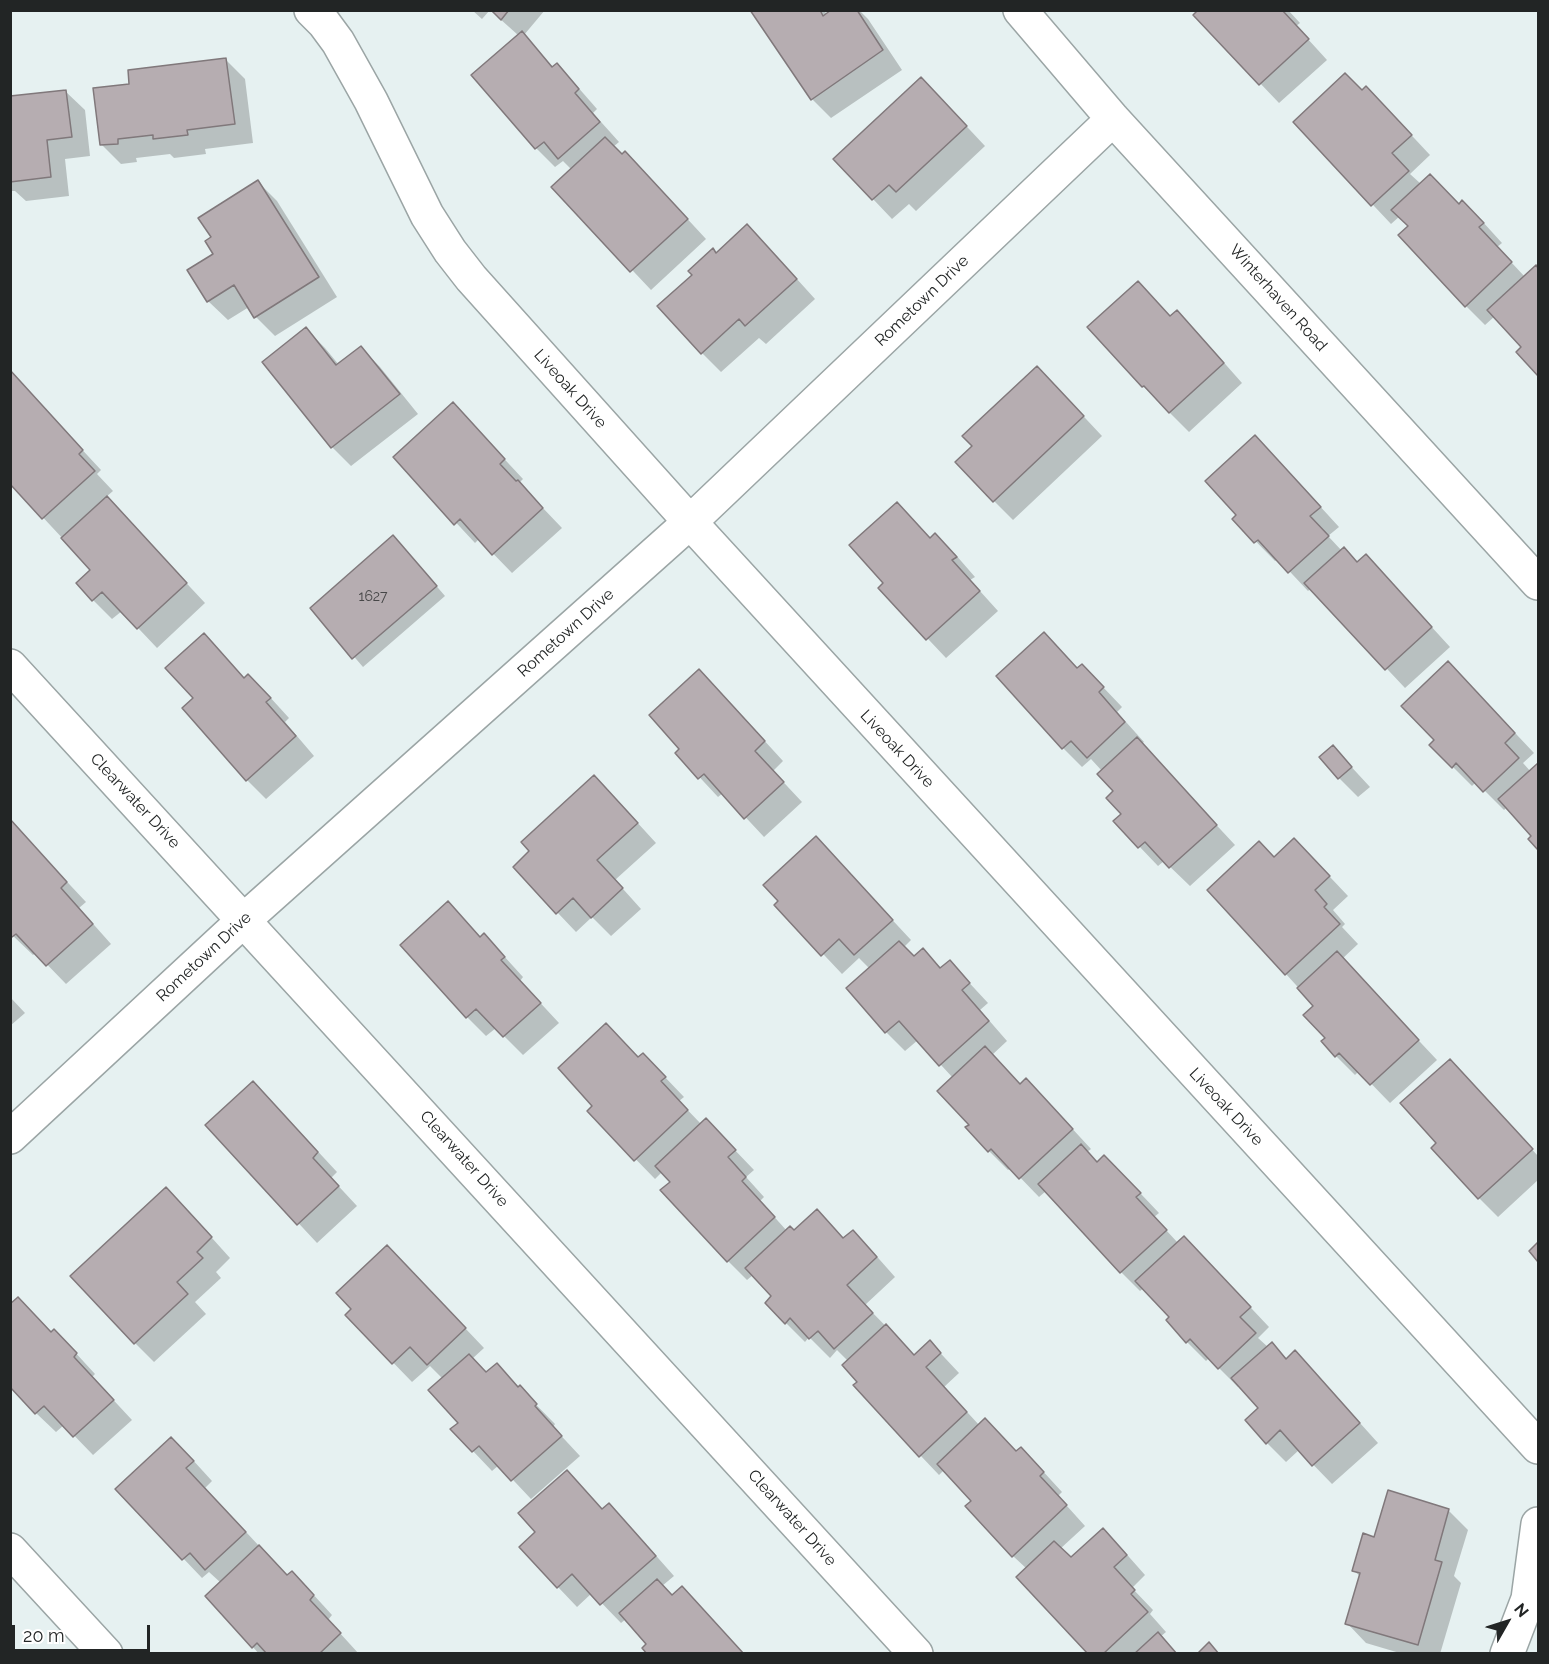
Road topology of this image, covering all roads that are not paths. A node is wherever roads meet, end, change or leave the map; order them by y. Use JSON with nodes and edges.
{"nodes":[{"id":1,"x":311,"y":10,"type":"edge"},
{"id":2,"x":1020,"y":10,"type":"edge"},
{"id":3,"x":1113,"y":119,"type":"junction"},
{"id":4,"x":690,"y":522,"type":"junction"},
{"id":5,"x":1539,"y":583,"type":"edge"},
{"id":6,"x":10,"y":666,"type":"edge"},
{"id":7,"x":244,"y":920,"type":"junction"},
{"id":8,"x":10,"y":1137,"type":"edge"},
{"id":9,"x":1539,"y":1447,"type":"edge"},
{"id":10,"x":1539,"y":1524,"type":"edge"},
{"id":11,"x":10,"y":1550,"type":"edge"},
{"id":12,"x":106,"y":1653,"type":"edge"},
{"id":13,"x":916,"y":1653,"type":"edge"},
{"id":14,"x":1507,"y":1653,"type":"edge"}],
"edges":[{"from":1,"to":4,"type":"street","name":"Liveoak Drive"},
{"from":2,"to":3,"type":"street","name":"Winterhaven Road"},
{"from":3,"to":4,"type":"street","name":"Rometown Drive"},
{"from":3,"to":5,"type":"street","name":"Winterhaven Road"},
{"from":4,"to":7,"type":"street","name":"Rometown Drive"},
{"from":4,"to":9,"type":"street","name":"Liveoak Drive"},
{"from":6,"to":7,"type":"street","name":"Clearwater Drive"},
{"from":7,"to":8,"type":"street","name":"Rometown Drive"},
{"from":7,"to":13,"type":"street","name":"Clearwater Drive"},
{"from":10,"to":14,"type":"street"},
{"from":11,"to":12,"type":"street"}]}
